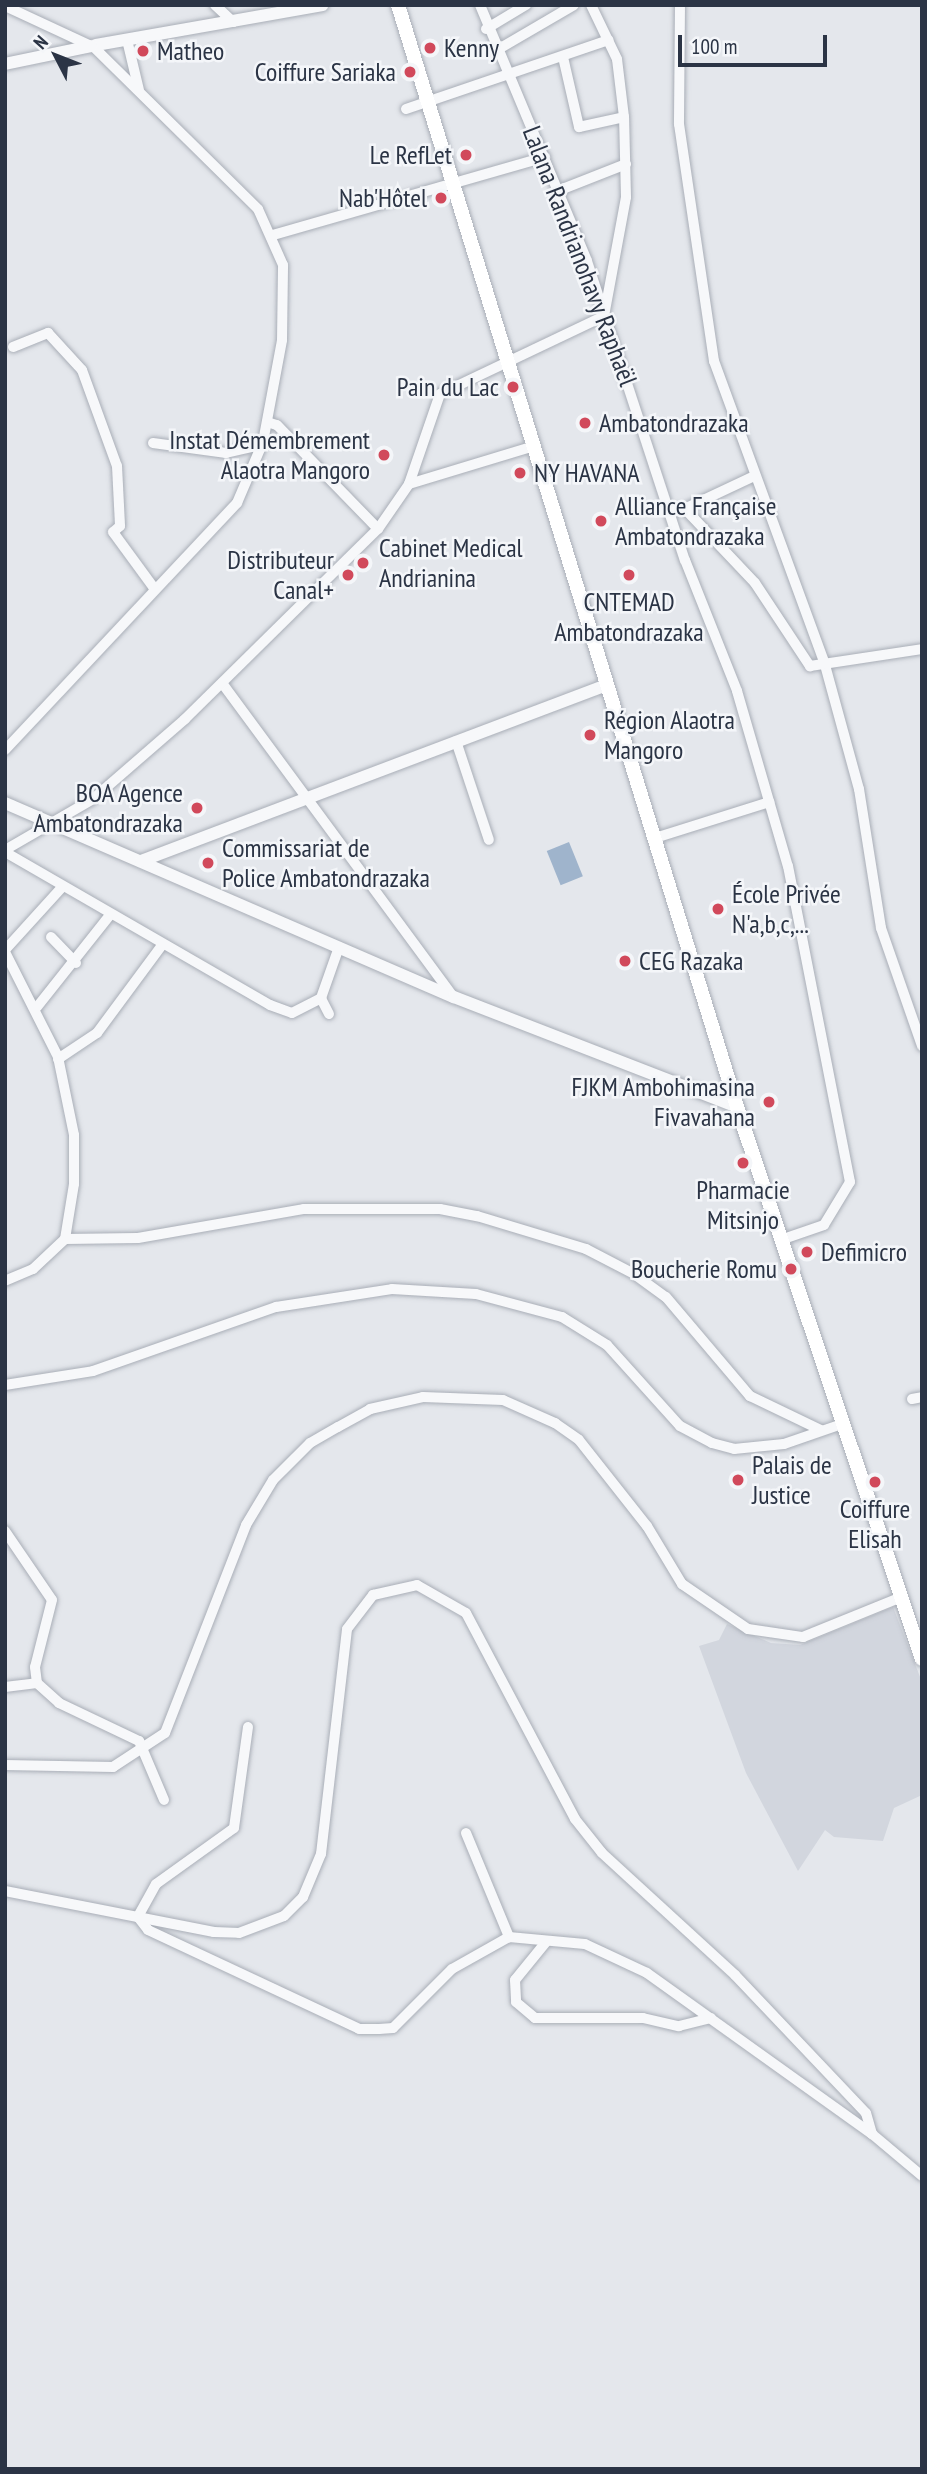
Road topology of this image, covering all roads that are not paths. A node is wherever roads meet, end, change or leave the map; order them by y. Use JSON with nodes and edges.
{"nodes":[{"id":1,"x":215,"y":5,"type":"edge"},
{"id":2,"x":323,"y":5,"type":"edge"},
{"id":3,"x":398,"y":5,"type":"edge"},
{"id":4,"x":480,"y":5,"type":"edge"},
{"id":5,"x":526,"y":5,"type":"edge"},
{"id":6,"x":574,"y":5,"type":"edge"},
{"id":7,"x":591,"y":5,"type":"edge"},
{"id":8,"x":680,"y":5,"type":"edge"},
{"id":9,"x":5,"y":6,"type":"edge"},
{"id":10,"x":233,"y":22,"type":"junction"},
{"id":11,"x":486,"y":29,"type":"junction"},
{"id":12,"x":610,"y":40,"type":"junction"},
{"id":13,"x":128,"y":44,"type":"junction"},
{"id":14,"x":94,"y":46,"type":"junction"},
{"id":15,"x":496,"y":50,"type":"junction"},
{"id":16,"x":564,"y":57,"type":"junction"},
{"id":17,"x":5,"y":64,"type":"edge"},
{"id":18,"x":510,"y":77,"type":"junction"},
{"id":19,"x":139,"y":90,"type":"junction"},
{"id":20,"x":432,"y":100,"type":"junction"},
{"id":21,"x":406,"y":109,"type":"dead end"},
{"id":22,"x":624,"y":117,"type":"junction"},
{"id":23,"x":545,"y":157,"type":"junction"},
{"id":24,"x":626,"y":164,"type":"junction"},
{"id":25,"x":453,"y":183,"type":"junction"},
{"id":26,"x":560,"y":190,"type":"junction"},
{"id":27,"x":273,"y":235,"type":"junction"},
{"id":28,"x":604,"y":316,"type":"junction"},
{"id":29,"x":13,"y":347,"type":"dead end"},
{"id":30,"x":508,"y":362,"type":"junction"},
{"id":31,"x":267,"y":422,"type":"junction"},
{"id":32,"x":153,"y":443,"type":"dead end"},
{"id":33,"x":262,"y":445,"type":"junction"},
{"id":34,"x":534,"y":446,"type":"junction"},
{"id":35,"x":752,"y":477,"type":"junction"},
{"id":36,"x":410,"y":484,"type":"junction"},
{"id":37,"x":677,"y":510,"type":"junction"},
{"id":38,"x":378,"y":529,"type":"junction"},
{"id":39,"x":153,"y":588,"type":"junction"},
{"id":40,"x":922,"y":649,"type":"edge"},
{"id":41,"x":825,"y":665,"type":"junction"},
{"id":42,"x":222,"y":683,"type":"junction"},
{"id":43,"x":606,"y":685,"type":"junction"},
{"id":44,"x":456,"y":741,"type":"junction"},
{"id":45,"x":5,"y":750,"type":"edge"},
{"id":46,"x":307,"y":796,"type":"junction"},
{"id":47,"x":769,"y":802,"type":"junction"},
{"id":48,"x":5,"y":803,"type":"edge"},
{"id":49,"x":49,"y":823,"type":"junction"},
{"id":50,"x":655,"y":838,"type":"junction"},
{"id":51,"x":489,"y":840,"type":"dead end"},
{"id":52,"x":5,"y":851,"type":"edge"},
{"id":53,"x":141,"y":861,"type":"junction"},
{"id":54,"x":63,"y":886,"type":"junction"},
{"id":55,"x":110,"y":915,"type":"junction"},
{"id":56,"x":51,"y":937,"type":"dead end"},
{"id":57,"x":162,"y":945,"type":"junction"},
{"id":58,"x":339,"y":947,"type":"junction"},
{"id":59,"x":5,"y":951,"type":"edge"},
{"id":60,"x":76,"y":963,"type":"junction"},
{"id":61,"x":454,"y":997,"type":"junction"},
{"id":62,"x":321,"y":998,"type":"junction"},
{"id":63,"x":37,"y":1007,"type":"junction"},
{"id":64,"x":329,"y":1014,"type":"dead end"},
{"id":65,"x":922,"y":1046,"type":"edge"},
{"id":66,"x":58,"y":1059,"type":"junction"},
{"id":67,"x":737,"y":1107,"type":"junction"},
{"id":68,"x":65,"y":1239,"type":"junction"},
{"id":69,"x":783,"y":1239,"type":"junction"},
{"id":70,"x":5,"y":1281,"type":"edge"},
{"id":71,"x":5,"y":1385,"type":"edge"},
{"id":72,"x":842,"y":1424,"type":"junction"},
{"id":73,"x":821,"y":1430,"type":"junction"},
{"id":74,"x":5,"y":1531,"type":"edge"},
{"id":75,"x":899,"y":1598,"type":"junction"},
{"id":76,"x":916,"y":1624,"type":"edge"},
{"id":77,"x":922,"y":1659,"type":"edge"},
{"id":78,"x":37,"y":1683,"type":"junction"},
{"id":79,"x":5,"y":1687,"type":"edge"},
{"id":80,"x":247,"y":1727,"type":"dead end"},
{"id":81,"x":145,"y":1749,"type":"junction"},
{"id":82,"x":5,"y":1765,"type":"edge"},
{"id":83,"x":164,"y":1800,"type":"dead end"},
{"id":84,"x":466,"y":1833,"type":"dead end"},
{"id":85,"x":5,"y":1891,"type":"edge"},
{"id":86,"x":138,"y":1917,"type":"junction"},
{"id":87,"x":509,"y":1937,"type":"junction"},
{"id":88,"x":546,"y":1942,"type":"junction"},
{"id":89,"x":711,"y":2018,"type":"junction"},
{"id":90,"x":872,"y":2134,"type":"junction"},
{"id":91,"x":922,"y":2176,"type":"edge"}],
"edges":[{"from":1,"to":10,"type":"street"},
{"from":2,"to":10,"type":"street"},
{"from":3,"to":20,"type":"main road"},
{"from":4,"to":11,"type":"street","name":"Lalana Randrianohavy Raphaël"},
{"from":5,"to":11,"type":"street"},
{"from":6,"to":15,"type":"street"},
{"from":7,"to":12,"type":"street"},
{"from":8,"to":35,"type":"street"},
{"from":9,"to":14,"type":"street"},
{"from":10,"to":13,"type":"street"},
{"from":11,"to":15,"type":"street","name":"Lalana Randrianohavy Raphaël"},
{"from":12,"to":16,"type":"street"},
{"from":12,"to":22,"type":"street"},
{"from":13,"to":14,"type":"street"},
{"from":13,"to":19,"type":"street"},
{"from":14,"to":17,"type":"street"},
{"from":14,"to":19,"type":"street"},
{"from":15,"to":18,"type":"street","name":"Lalana Randrianohavy Raphaël"},
{"from":16,"to":18,"type":"street"},
{"from":16,"to":22,"type":"street"},
{"from":18,"to":20,"type":"street"},
{"from":18,"to":23,"type":"street","name":"Lalana Randrianohavy Raphaël"},
{"from":19,"to":27,"type":"street"},
{"from":20,"to":21,"type":"street"},
{"from":20,"to":25,"type":"main road"},
{"from":22,"to":24,"type":"street"},
{"from":23,"to":25,"type":"street"},
{"from":23,"to":26,"type":"street","name":"Lalana Randrianohavy Raphaël"},
{"from":24,"to":26,"type":"street"},
{"from":24,"to":28,"type":"street"},
{"from":25,"to":27,"type":"street"},
{"from":25,"to":30,"type":"main road"},
{"from":26,"to":28,"type":"street","name":"Lalana Randrianohavy Raphaël"},
{"from":27,"to":31,"type":"street"},
{"from":28,"to":30,"type":"street"},
{"from":28,"to":37,"type":"street","name":"Lalana Randrianohavy Raphaël"},
{"from":29,"to":39,"type":"street"},
{"from":30,"to":34,"type":"main road"},
{"from":30,"to":36,"type":"street"},
{"from":31,"to":33,"type":"street"},
{"from":31,"to":38,"type":"street"},
{"from":32,"to":33,"type":"street"},
{"from":33,"to":39,"type":"street"},
{"from":34,"to":36,"type":"street"},
{"from":34,"to":43,"type":"main road"},
{"from":35,"to":37,"type":"street"},
{"from":35,"to":41,"type":"street"},
{"from":36,"to":38,"type":"street"},
{"from":37,"to":41,"type":"street"},
{"from":37,"to":47,"type":"street","name":"Lalana Randrianohavy Raphaël"},
{"from":38,"to":42,"type":"street"},
{"from":39,"to":45,"type":"street"},
{"from":40,"to":41,"type":"street"},
{"from":41,"to":65,"type":"street"},
{"from":42,"to":46,"type":"street"},
{"from":42,"to":49,"type":"street"},
{"from":43,"to":44,"type":"street"},
{"from":43,"to":50,"type":"main road"},
{"from":44,"to":46,"type":"street"},
{"from":44,"to":51,"type":"street"},
{"from":46,"to":53,"type":"street"},
{"from":46,"to":61,"type":"street"},
{"from":47,"to":50,"type":"street"},
{"from":47,"to":69,"type":"street","name":"Lalana Randrianohavy Raphaël"},
{"from":48,"to":49,"type":"street"},
{"from":49,"to":52,"type":"street"},
{"from":49,"to":53,"type":"street"},
{"from":50,"to":67,"type":"main road"},
{"from":52,"to":54,"type":"street"},
{"from":53,"to":58,"type":"street"},
{"from":54,"to":55,"type":"street"},
{"from":54,"to":59,"type":"street"},
{"from":55,"to":57,"type":"street"},
{"from":55,"to":60,"type":"street"},
{"from":56,"to":60,"type":"street"},
{"from":57,"to":62,"type":"street"},
{"from":57,"to":66,"type":"street"},
{"from":58,"to":61,"type":"street"},
{"from":58,"to":62,"type":"street"},
{"from":59,"to":63,"type":"street"},
{"from":60,"to":63,"type":"street"},
{"from":61,"to":67,"type":"street"},
{"from":62,"to":64,"type":"street"},
{"from":63,"to":66,"type":"street"},
{"from":66,"to":68,"type":"street"},
{"from":67,"to":69,"type":"main road"},
{"from":68,"to":70,"type":"street"},
{"from":68,"to":73,"type":"street"},
{"from":69,"to":72,"type":"main road"},
{"from":71,"to":73,"type":"street"},
{"from":72,"to":73,"type":"street"},
{"from":72,"to":75,"type":"main road"},
{"from":74,"to":78,"type":"street"},
{"from":75,"to":76,"type":"main road"},
{"from":75,"to":81,"type":"street"},
{"from":76,"to":77,"type":"main road"},
{"from":78,"to":79,"type":"street"},
{"from":78,"to":81,"type":"street"},
{"from":80,"to":86,"type":"street"},
{"from":81,"to":82,"type":"street"},
{"from":81,"to":83,"type":"street"},
{"from":84,"to":87,"type":"street"},
{"from":85,"to":86,"type":"street"},
{"from":86,"to":87,"type":"street"},
{"from":86,"to":90,"type":"street"},
{"from":87,"to":88,"type":"street"},
{"from":88,"to":89,"type":"street"},
{"from":88,"to":89,"type":"street"},
{"from":89,"to":90,"type":"street"},
{"from":90,"to":91,"type":"street"}]}
